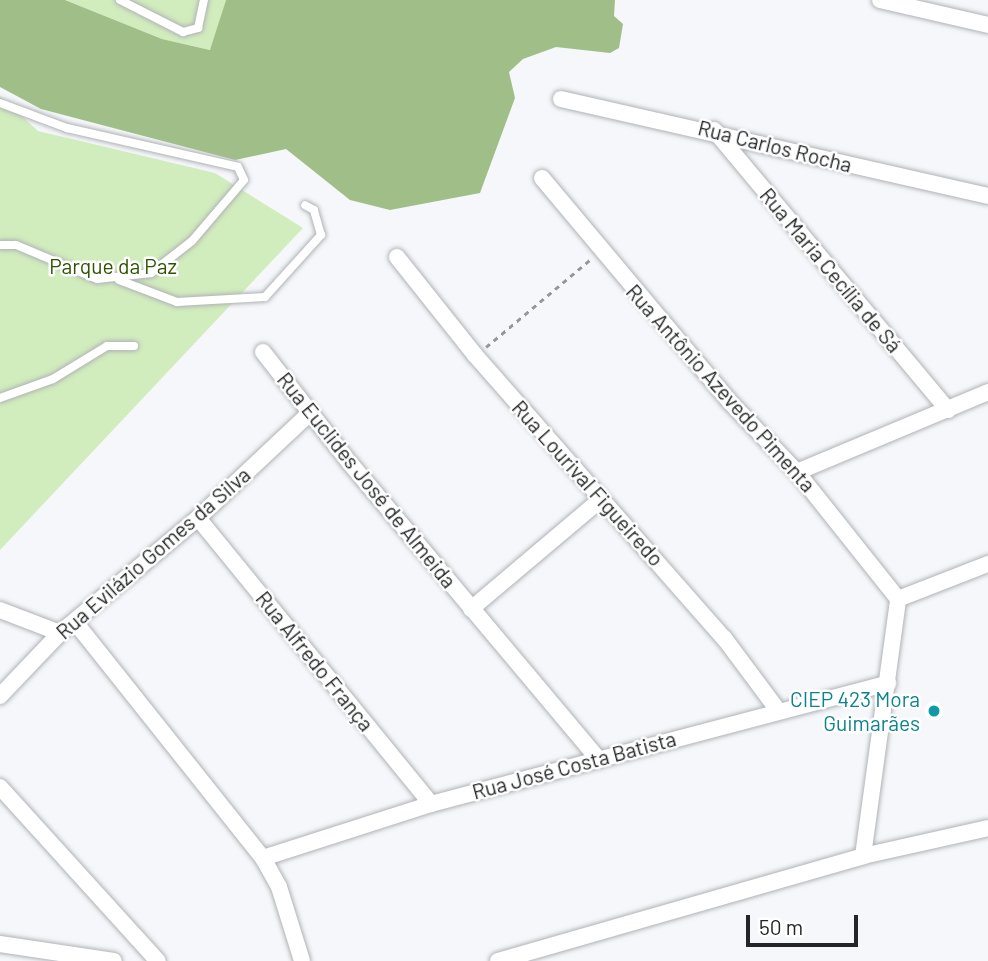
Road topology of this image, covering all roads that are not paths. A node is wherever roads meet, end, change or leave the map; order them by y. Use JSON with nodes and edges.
{"nodes":[{"id":1,"x":120,"y":0,"type":"edge"},
{"id":2,"x":204,"y":0,"type":"edge"},
{"id":3,"x":880,"y":0,"type":"edge"},
{"id":4,"x":988,"y":25,"type":"edge"},
{"id":5,"x":561,"y":99,"type":"dead end"},
{"id":6,"x":0,"y":103,"type":"edge"},
{"id":7,"x":714,"y":130,"type":"junction"},
{"id":8,"x":542,"y":178,"type":"dead end"},
{"id":9,"x":988,"y":196,"type":"edge"},
{"id":10,"x":304,"y":205,"type":"dead end"},
{"id":11,"x":0,"y":245,"type":"edge"},
{"id":12,"x":397,"y":257,"type":"dead end"},
{"id":13,"x":119,"y":280,"type":"junction"},
{"id":14,"x":134,"y":346,"type":"dead end"},
{"id":15,"x":263,"y":352,"type":"dead end"},
{"id":16,"x":988,"y":392,"type":"edge"},
{"id":17,"x":0,"y":398,"type":"edge"},
{"id":18,"x":948,"y":410,"type":"junction"},
{"id":19,"x":310,"y":413,"type":"junction"},
{"id":20,"x":797,"y":472,"type":"junction"},
{"id":21,"x":601,"y":499,"type":"junction"},
{"id":22,"x":198,"y":518,"type":"junction"},
{"id":23,"x":988,"y":564,"type":"edge"},
{"id":24,"x":898,"y":599,"type":"junction"},
{"id":25,"x":471,"y":609,"type":"junction"},
{"id":26,"x":0,"y":610,"type":"edge"},
{"id":27,"x":75,"y":622,"type":"junction"},
{"id":28,"x":60,"y":633,"type":"junction"},
{"id":29,"x":888,"y":683,"type":"junction"},
{"id":30,"x":0,"y":696,"type":"edge"},
{"id":31,"x":777,"y":709,"type":"junction"},
{"id":32,"x":599,"y":760,"type":"junction"},
{"id":33,"x":1,"y":789,"type":"edge"},
{"id":34,"x":431,"y":804,"type":"junction"},
{"id":35,"x":988,"y":828,"type":"edge"},
{"id":36,"x":863,"y":856,"type":"junction"},
{"id":37,"x":263,"y":858,"type":"junction"},
{"id":38,"x":0,"y":944,"type":"edge"},
{"id":39,"x":114,"y":961,"type":"edge"},
{"id":40,"x":158,"y":961,"type":"edge"},
{"id":41,"x":302,"y":961,"type":"edge"},
{"id":42,"x":498,"y":961,"type":"edge"}],
"edges":[{"from":1,"to":2,"type":"lane"},
{"from":3,"to":4,"type":"street"},
{"from":5,"to":7,"type":"street","name":"Rua Carlos Rocha"},
{"from":6,"to":13,"type":"lane"},
{"from":7,"to":9,"type":"street","name":"Rua Carlos Rocha"},
{"from":7,"to":18,"type":"street","name":"Rua Maria Cecília de Sá"},
{"from":8,"to":20,"type":"street","name":"Rua Antônio Azevedo Pimenta"},
{"from":10,"to":13,"type":"lane"},
{"from":11,"to":13,"type":"lane"},
{"from":12,"to":21,"type":"street","name":"Rua Lourival Figueiredo"},
{"from":14,"to":17,"type":"lane"},
{"from":15,"to":19,"type":"street","name":"Rua Euclides José de Almeida"},
{"from":16,"to":18,"type":"street"},
{"from":18,"to":20,"type":"street"},
{"from":19,"to":22,"type":"street","name":"Rua Evilázio Gomes da Silva"},
{"from":19,"to":25,"type":"street","name":"Rua Euclides José de Almeida"},
{"from":20,"to":24,"type":"street","name":"Rua Antônio Azevedo Pimenta"},
{"from":21,"to":25,"type":"street","name":"Rua Euclides José de Almeida"},
{"from":21,"to":31,"type":"street","name":"Rua Lourival Figueiredo"},
{"from":22,"to":27,"type":"street","name":"Rua Evilázio Gomes da Silva"},
{"from":22,"to":34,"type":"street","name":"Rua Alfredo França"},
{"from":23,"to":24,"type":"street"},
{"from":24,"to":29,"type":"street"},
{"from":25,"to":32,"type":"street","name":"Rua Euclides José de Almeida"},
{"from":26,"to":28,"type":"street"},
{"from":27,"to":28,"type":"street","name":"Rua Evilázio Gomes da Silva"},
{"from":27,"to":37,"type":"street"},
{"from":28,"to":30,"type":"street","name":"Rua Evilázio Gomes da Silva"},
{"from":29,"to":31,"type":"street","name":"Rua José Costa Batista"},
{"from":29,"to":36,"type":"street"},
{"from":31,"to":32,"type":"street","name":"Rua José Costa Batista"},
{"from":32,"to":34,"type":"street","name":"Rua José Costa Batista"},
{"from":33,"to":40,"type":"street"},
{"from":34,"to":37,"type":"street","name":"Rua José Costa Batista"},
{"from":35,"to":36,"type":"street"},
{"from":36,"to":42,"type":"street"},
{"from":37,"to":41,"type":"street"},
{"from":38,"to":39,"type":"street"}]}
